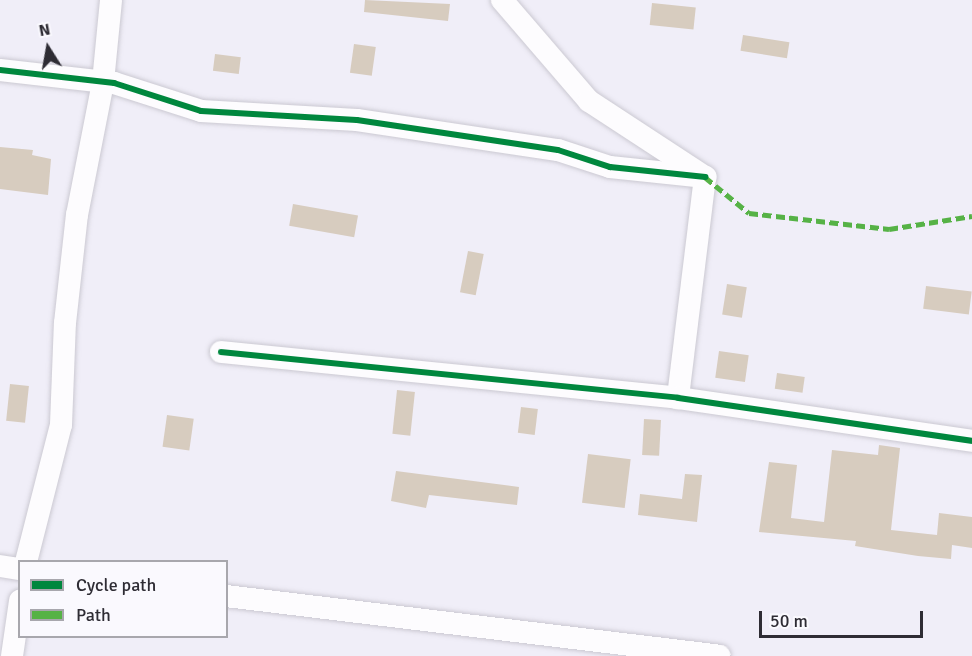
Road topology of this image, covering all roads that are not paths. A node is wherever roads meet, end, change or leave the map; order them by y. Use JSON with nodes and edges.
{"nodes":[{"id":1,"x":111,"y":0,"type":"edge"},
{"id":2,"x":502,"y":0,"type":"edge"},
{"id":3,"x":0,"y":70,"type":"edge"},
{"id":4,"x":103,"y":82,"type":"junction"},
{"id":5,"x":705,"y":177,"type":"junction"},
{"id":6,"x":220,"y":352,"type":"dead end"},
{"id":7,"x":678,"y":398,"type":"junction"},
{"id":8,"x":972,"y":441,"type":"edge"},
{"id":9,"x":26,"y":560,"type":"edge"},
{"id":10,"x":0,"y":566,"type":"edge"},
{"id":11,"x":18,"y":569,"type":"edge"},
{"id":12,"x":228,"y":596,"type":"edge"},
{"id":13,"x":18,"y":615,"type":"edge"},
{"id":14,"x":12,"y":656,"type":"edge"},
{"id":15,"x":719,"y":656,"type":"edge"}],
"edges":[{"from":1,"to":4,"type":"street"},
{"from":2,"to":5,"type":"street"},
{"from":3,"to":4,"type":"street"},
{"from":4,"to":5,"type":"street"},
{"from":4,"to":9,"type":"street"},
{"from":5,"to":7,"type":"street"},
{"from":6,"to":7,"type":"street"},
{"from":7,"to":8,"type":"street"},
{"from":10,"to":11,"type":"street"},
{"from":12,"to":15,"type":"street"},
{"from":13,"to":14,"type":"street"}]}
